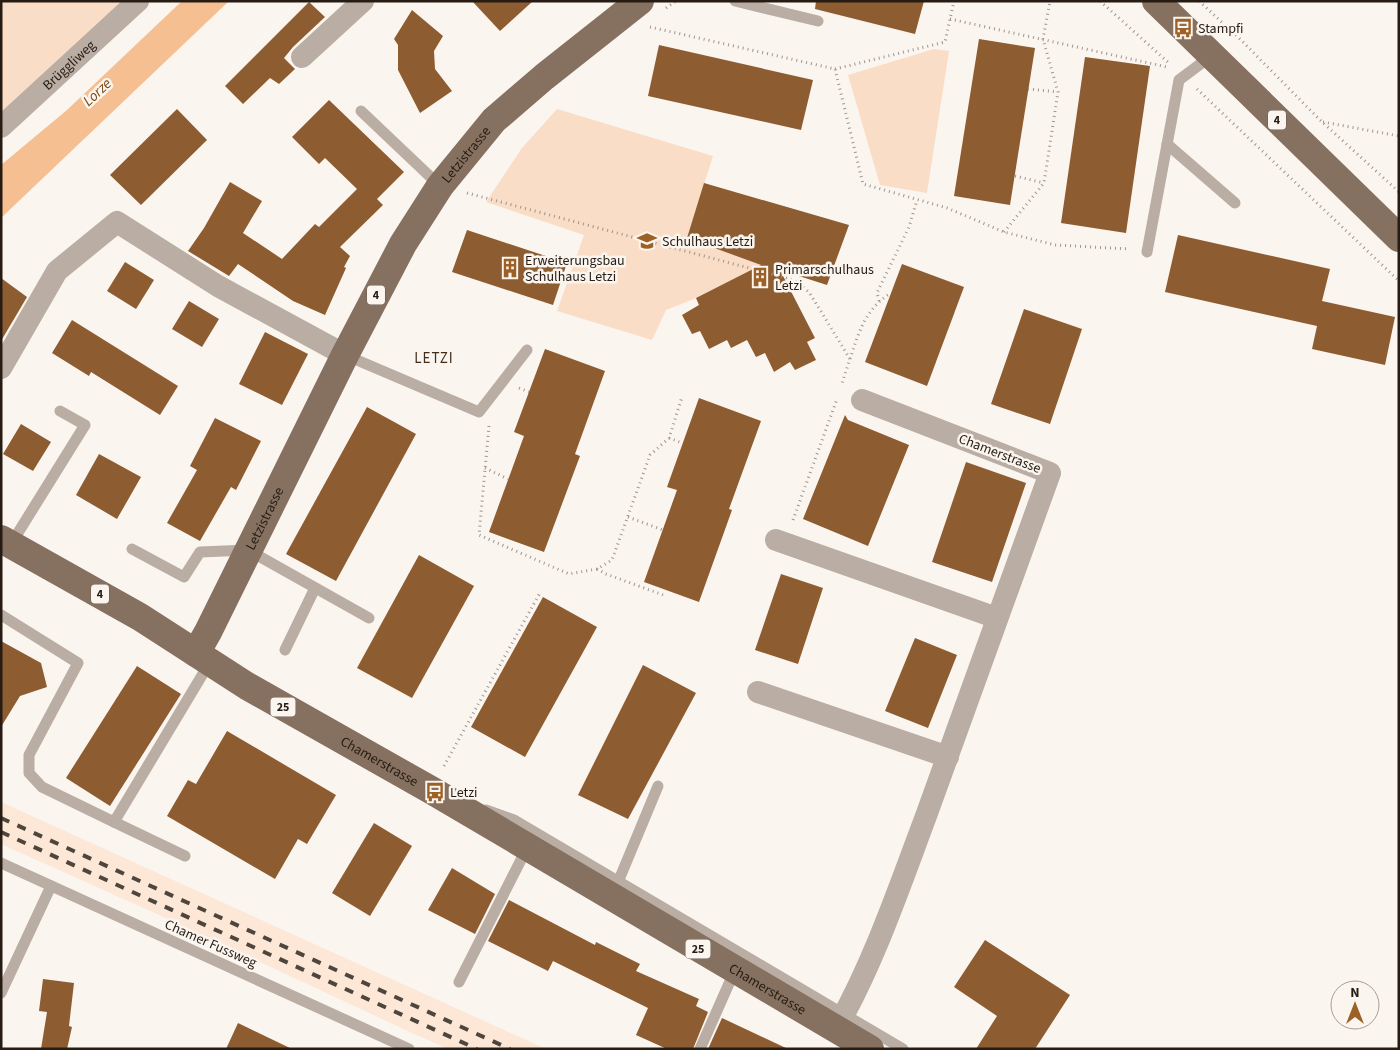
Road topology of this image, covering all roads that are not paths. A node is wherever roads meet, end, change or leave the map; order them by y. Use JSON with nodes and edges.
{"nodes":[{"id":1,"x":138,"y":1,"type":"edge"},
{"id":2,"x":363,"y":1,"type":"edge"},
{"id":3,"x":735,"y":1,"type":"edge"},
{"id":4,"x":1156,"y":1,"type":"edge"},
{"id":5,"x":641,"y":13,"type":"edge"},
{"id":6,"x":818,"y":21,"type":"dead end"},
{"id":7,"x":1211,"y":56,"type":"junction"},
{"id":8,"x":302,"y":57,"type":"dead end"},
{"id":9,"x":361,"y":111,"type":"dead end"},
{"id":10,"x":1,"y":127,"type":"edge"},
{"id":11,"x":1167,"y":144,"type":"junction"},
{"id":12,"x":440,"y":186,"type":"junction"},
{"id":13,"x":1235,"y":203,"type":"dead end"},
{"id":14,"x":1399,"y":238,"type":"edge"},
{"id":15,"x":1148,"y":252,"type":"road end"},
{"id":16,"x":527,"y":350,"type":"dead end"},
{"id":17,"x":345,"y":355,"type":"junction"},
{"id":18,"x":1,"y":368,"type":"edge"},
{"id":19,"x":862,"y":400,"type":"dead end"},
{"id":20,"x":60,"y":411,"type":"dead end"},
{"id":21,"x":780,"y":541,"type":"road end"},
{"id":22,"x":6,"y":542,"type":"edge"},
{"id":23,"x":132,"y":549,"type":"dead end"},
{"id":24,"x":248,"y":550,"type":"junction"},
{"id":25,"x":315,"y":588,"type":"junction"},
{"id":26,"x":1,"y":615,"type":"edge"},
{"id":27,"x":369,"y":618,"type":"dead end"},
{"id":28,"x":997,"y":618,"type":"junction"},
{"id":29,"x":285,"y":650,"type":"dead end"},
{"id":30,"x":203,"y":657,"type":"junction"},
{"id":31,"x":758,"y":692,"type":"dead end"},
{"id":32,"x":948,"y":757,"type":"junction"},
{"id":33,"x":437,"y":778,"type":"junction"},
{"id":34,"x":658,"y":786,"type":"dead end"},
{"id":35,"x":114,"y":822,"type":"junction"},
{"id":36,"x":527,"y":848,"type":"junction"},
{"id":37,"x":185,"y":856,"type":"dead end"},
{"id":38,"x":1,"y":863,"type":"edge"},
{"id":39,"x":51,"y":886,"type":"junction"},
{"id":40,"x":615,"y":889,"type":"junction"},
{"id":41,"x":735,"y":970,"type":"junction"},
{"id":42,"x":459,"y":982,"type":"dead end"},
{"id":43,"x":1,"y":993,"type":"edge"},
{"id":44,"x":840,"y":1021,"type":"junction"},
{"id":45,"x":409,"y":1049,"type":"edge"},
{"id":46,"x":700,"y":1049,"type":"edge"},
{"id":47,"x":870,"y":1049,"type":"edge"},
{"id":48,"x":903,"y":1049,"type":"edge"}],
"edges":[{"from":1,"to":10,"type":"street","name":"Brüggliweg"},
{"from":2,"to":8,"type":"street"},
{"from":3,"to":6,"type":"lane"},
{"from":4,"to":7,"type":"main road","number":"4"},
{"from":5,"to":12,"type":"main road","name":"Letzistrasse","number":"4"},
{"from":7,"to":11,"type":"lane"},
{"from":7,"to":14,"type":"main road","number":"4"},
{"from":9,"to":12,"type":"lane"},
{"from":11,"to":13,"type":"lane"},
{"from":11,"to":15,"type":"lane"},
{"from":12,"to":17,"type":"main road","name":"Letzistrasse","number":"4"},
{"from":16,"to":17,"type":"lane"},
{"from":17,"to":18,"type":"street"},
{"from":17,"to":24,"type":"main road","name":"Letzistrasse","number":"4"},
{"from":19,"to":28,"type":"street","name":"Chamerstrasse"},
{"from":20,"to":22,"type":"lane"},
{"from":21,"to":28,"type":"street"},
{"from":22,"to":30,"type":"main road","name":"Chamerstrasse","number":"4"},
{"from":23,"to":24,"type":"lane"},
{"from":24,"to":25,"type":"lane"},
{"from":24,"to":30,"type":"main road","name":"Letzistrasse","number":"4"},
{"from":25,"to":27,"type":"lane"},
{"from":25,"to":29,"type":"lane"},
{"from":26,"to":35,"type":"lane"},
{"from":28,"to":32,"type":"street","name":"Chamerstrasse"},
{"from":30,"to":33,"type":"main road","name":"Chamerstrasse","number":"25"},
{"from":30,"to":35,"type":"lane"},
{"from":31,"to":32,"type":"street"},
{"from":32,"to":44,"type":"street","name":"Chamerstrasse"},
{"from":33,"to":36,"type":"main road","name":"Chamerstrasse","number":"25"},
{"from":33,"to":40,"type":"lane"},
{"from":34,"to":40,"type":"lane"},
{"from":35,"to":37,"type":"lane"},
{"from":36,"to":40,"type":"main road","name":"Chamerstrasse","number":"25"},
{"from":36,"to":42,"type":"lane"},
{"from":38,"to":39,"type":"lane","name":"Chamer Fussweg"},
{"from":39,"to":43,"type":"lane"},
{"from":39,"to":45,"type":"lane","name":"Chamer Fussweg"},
{"from":40,"to":41,"type":"main road","name":"Chamerstrasse","number":"25"},
{"from":40,"to":44,"type":"lane"},
{"from":41,"to":44,"type":"main road","name":"Chamerstrasse","number":"25"},
{"from":41,"to":46,"type":"lane"},
{"from":44,"to":47,"type":"main road","name":"Chamerstrasse","number":"25"},
{"from":44,"to":48,"type":"lane"}]}
